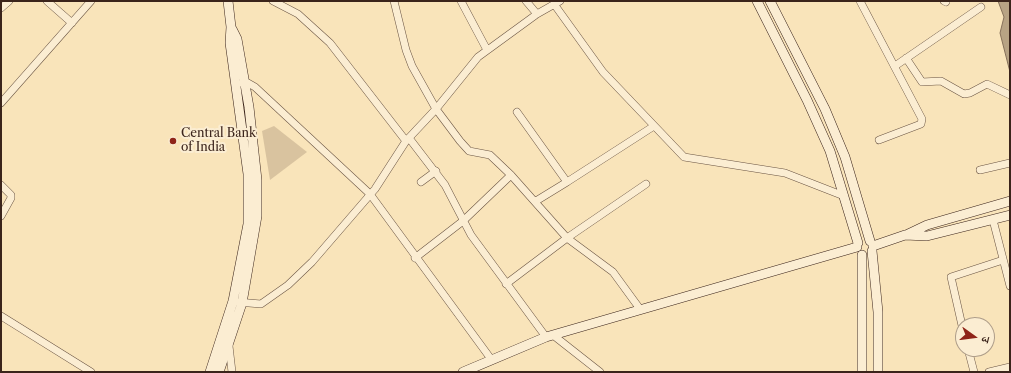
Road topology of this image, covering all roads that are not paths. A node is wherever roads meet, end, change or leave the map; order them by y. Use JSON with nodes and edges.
{"nodes":[{"id":1,"x":9,"y":1,"type":"edge"},
{"id":2,"x":47,"y":1,"type":"edge"},
{"id":3,"x":91,"y":1,"type":"edge"},
{"id":4,"x":228,"y":1,"type":"edge"},
{"id":5,"x":273,"y":1,"type":"edge"},
{"id":6,"x":394,"y":1,"type":"edge"},
{"id":7,"x":461,"y":1,"type":"edge"},
{"id":8,"x":526,"y":1,"type":"edge"},
{"id":9,"x":757,"y":1,"type":"edge"},
{"id":10,"x":770,"y":1,"type":"edge"},
{"id":11,"x":860,"y":1,"type":"edge"},
{"id":12,"x":557,"y":3,"type":"edge"},
{"id":13,"x":981,"y":7,"type":"dead end"},
{"id":14,"x":1,"y":8,"type":"edge"},
{"id":15,"x":537,"y":14,"type":"junction"},
{"id":16,"x":72,"y":23,"type":"junction"},
{"id":17,"x":487,"y":50,"type":"junction"},
{"id":18,"x":906,"y":58,"type":"junction"},
{"id":19,"x":895,"y":66,"type":"junction"},
{"id":20,"x":240,"y":83,"type":"junction"},
{"id":21,"x":1010,"y":95,"type":"edge"},
{"id":22,"x":1,"y":103,"type":"edge"},
{"id":23,"x":436,"y":109,"type":"junction"},
{"id":24,"x":518,"y":112,"type":"dead end"},
{"id":25,"x":654,"y":126,"type":"junction"},
{"id":26,"x":408,"y":140,"type":"junction"},
{"id":27,"x":879,"y":140,"type":"dead end"},
{"id":28,"x":1010,"y":163,"type":"edge"},
{"id":29,"x":980,"y":170,"type":"dead end"},
{"id":30,"x":436,"y":171,"type":"junction"},
{"id":31,"x":511,"y":175,"type":"junction"},
{"id":32,"x":421,"y":182,"type":"dead end"},
{"id":33,"x":568,"y":182,"type":"junction"},
{"id":34,"x":646,"y":184,"type":"dead end"},
{"id":35,"x":1,"y":185,"type":"edge"},
{"id":36,"x":370,"y":194,"type":"junction"},
{"id":37,"x":844,"y":196,"type":"junction"},
{"id":38,"x":536,"y":201,"type":"junction"},
{"id":39,"x":1010,"y":201,"type":"edge"},
{"id":40,"x":1010,"y":215,"type":"edge"},
{"id":41,"x":1,"y":216,"type":"edge"},
{"id":42,"x":993,"y":220,"type":"junction"},
{"id":43,"x":463,"y":221,"type":"junction"},
{"id":44,"x":905,"y":235,"type":"junction"},
{"id":45,"x":567,"y":238,"type":"junction"},
{"id":46,"x":872,"y":246,"type":"junction"},
{"id":47,"x":859,"y":248,"type":"junction"},
{"id":48,"x":415,"y":258,"type":"junction"},
{"id":49,"x":1003,"y":260,"type":"junction"},
{"id":50,"x":506,"y":284,"type":"junction"},
{"id":51,"x":1010,"y":286,"type":"edge"},
{"id":52,"x":237,"y":302,"type":"junction"},
{"id":53,"x":640,"y":309,"type":"junction"},
{"id":54,"x":1,"y":316,"type":"edge"},
{"id":55,"x":960,"y":317,"type":"edge"},
{"id":56,"x":549,"y":336,"type":"junction"},
{"id":57,"x":228,"y":346,"type":"junction"},
{"id":58,"x":970,"y":357,"type":"edge"},
{"id":59,"x":491,"y":359,"type":"junction"},
{"id":60,"x":1010,"y":367,"type":"edge"},
{"id":61,"x":91,"y":372,"type":"edge"},
{"id":62,"x":210,"y":372,"type":"edge"},
{"id":63,"x":219,"y":372,"type":"edge"},
{"id":64,"x":232,"y":372,"type":"edge"},
{"id":65,"x":464,"y":372,"type":"edge"},
{"id":66,"x":600,"y":372,"type":"edge"},
{"id":67,"x":862,"y":372,"type":"edge"},
{"id":68,"x":878,"y":372,"type":"edge"},
{"id":69,"x":974,"y":372,"type":"edge"},
{"id":70,"x":989,"y":372,"type":"edge"}],
"edges":[{"from":1,"to":14,"type":"street"},
{"from":2,"to":16,"type":"street"},
{"from":3,"to":16,"type":"street"},
{"from":4,"to":20,"type":"street"},
{"from":5,"to":26,"type":"street"},
{"from":6,"to":23,"type":"street"},
{"from":7,"to":17,"type":"street"},
{"from":8,"to":15,"type":"street"},
{"from":9,"to":37,"type":"street"},
{"from":10,"to":46,"type":"street"},
{"from":11,"to":19,"type":"street"},
{"from":12,"to":15,"type":"street"},
{"from":12,"to":25,"type":"street"},
{"from":13,"to":18,"type":"street"},
{"from":15,"to":17,"type":"street"},
{"from":16,"to":22,"type":"street"},
{"from":17,"to":23,"type":"street"},
{"from":18,"to":19,"type":"street"},
{"from":18,"to":21,"type":"street"},
{"from":19,"to":27,"type":"street"},
{"from":20,"to":36,"type":"street"},
{"from":20,"to":52,"type":"street"},
{"from":23,"to":26,"type":"street"},
{"from":23,"to":31,"type":"street"},
{"from":24,"to":33,"type":"street"},
{"from":25,"to":33,"type":"street"},
{"from":25,"to":37,"type":"street"},
{"from":26,"to":30,"type":"street"},
{"from":26,"to":36,"type":"street"},
{"from":28,"to":29,"type":"street"},
{"from":30,"to":32,"type":"street"},
{"from":30,"to":43,"type":"street"},
{"from":31,"to":38,"type":"street"},
{"from":31,"to":43,"type":"street"},
{"from":33,"to":38,"type":"street"},
{"from":34,"to":45,"type":"street"},
{"from":35,"to":41,"type":"street"},
{"from":36,"to":48,"type":"street"},
{"from":36,"to":52,"type":"street"},
{"from":37,"to":47,"type":"street"},
{"from":38,"to":45,"type":"street"},
{"from":39,"to":44,"type":"street"},
{"from":40,"to":42,"type":"street"},
{"from":42,"to":44,"type":"street"},
{"from":42,"to":49,"type":"street"},
{"from":43,"to":48,"type":"street"},
{"from":43,"to":50,"type":"street"},
{"from":44,"to":46,"type":"street"},
{"from":45,"to":50,"type":"street"},
{"from":45,"to":53,"type":"street"},
{"from":46,"to":47,"type":"street"},
{"from":46,"to":47,"type":"street"},
{"from":46,"to":68,"type":"street"},
{"from":47,"to":53,"type":"street"},
{"from":47,"to":67,"type":"street"},
{"from":48,"to":59,"type":"street"},
{"from":49,"to":51,"type":"street"},
{"from":49,"to":55,"type":"street"},
{"from":50,"to":56,"type":"street"},
{"from":52,"to":57,"type":"street"},
{"from":52,"to":62,"type":"street"},
{"from":53,"to":56,"type":"street"},
{"from":54,"to":61,"type":"street"},
{"from":56,"to":59,"type":"street"},
{"from":56,"to":66,"type":"street"},
{"from":57,"to":63,"type":"street"},
{"from":57,"to":64,"type":"street"},
{"from":58,"to":69,"type":"street"},
{"from":59,"to":65,"type":"street"},
{"from":60,"to":70,"type":"street"}]}
